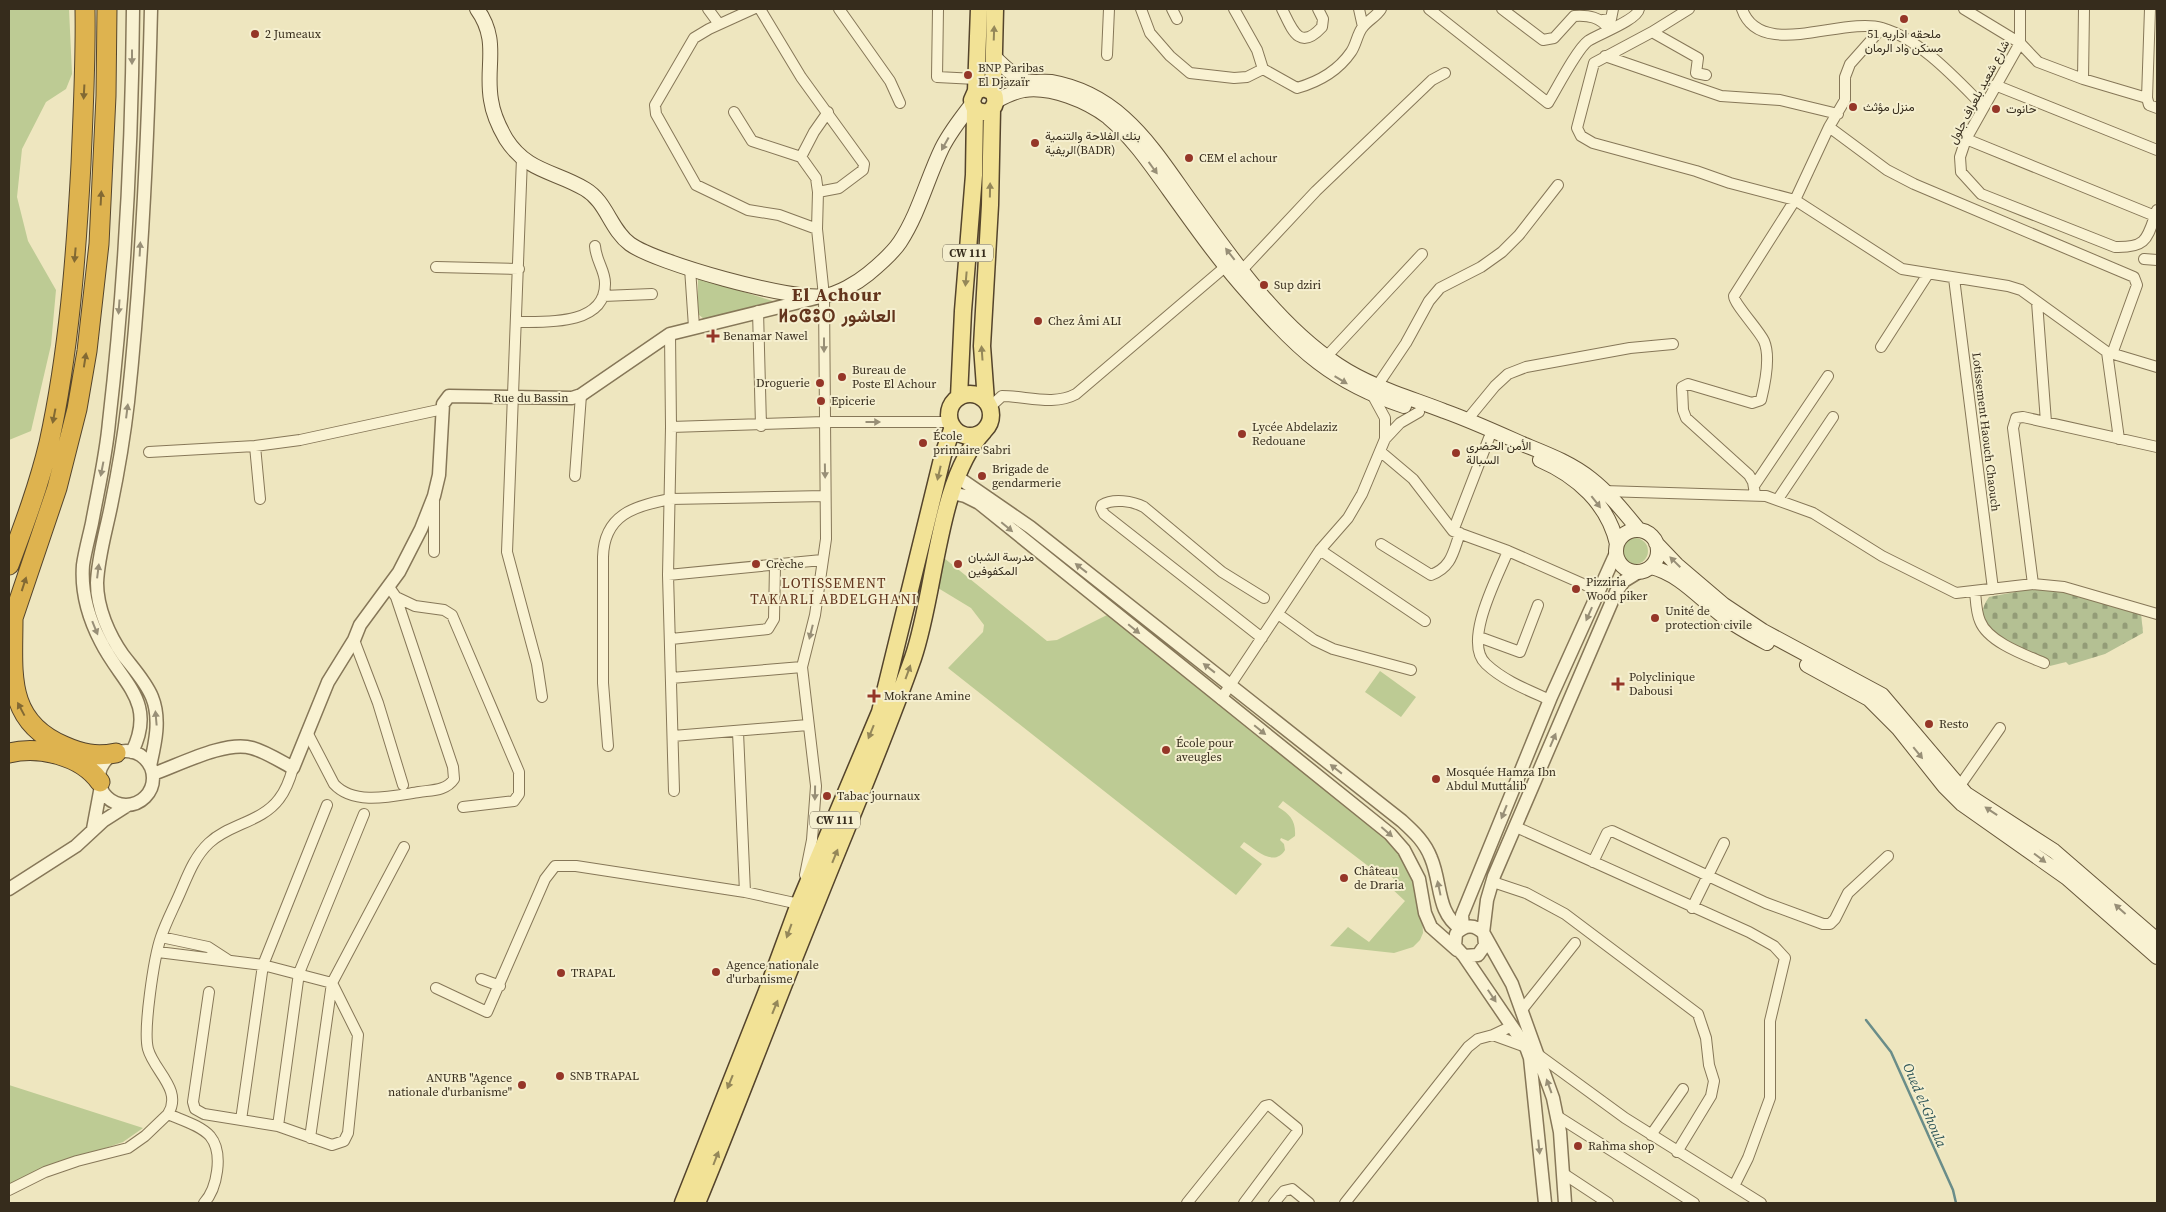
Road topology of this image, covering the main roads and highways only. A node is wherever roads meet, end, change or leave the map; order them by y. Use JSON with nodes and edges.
{"nodes":[{"id":1,"x":85,"y":9,"type":"edge"},
{"id":2,"x":107,"y":9,"type":"edge"},
{"id":3,"x":477,"y":9,"type":"edge"},
{"id":4,"x":979,"y":9,"type":"edge"},
{"id":5,"x":995,"y":9,"type":"edge"},
{"id":6,"x":993,"y":56,"type":"junction"},
{"id":7,"x":975,"y":96,"type":"junction"},
{"id":8,"x":993,"y":101,"type":"junction"},
{"id":9,"x":1375,"y":391,"type":"junction"},
{"id":10,"x":959,"y":397,"type":"junction"},
{"id":11,"x":988,"y":404,"type":"junction"},
{"id":12,"x":951,"y":424,"type":"junction"},
{"id":13,"x":984,"y":431,"type":"junction"},
{"id":14,"x":1639,"y":530,"type":"junction"},
{"id":15,"x":1656,"y":543,"type":"junction"},
{"id":16,"x":1616,"y":549,"type":"junction"},
{"id":17,"x":9,"y":565,"type":"edge"},
{"id":18,"x":1651,"y":567,"type":"junction"},
{"id":19,"x":11,"y":625,"type":"edge"},
{"id":20,"x":54,"y":748,"type":"junction"},
{"id":21,"x":124,"y":752,"type":"road end"},
{"id":22,"x":9,"y":753,"type":"edge"},
{"id":23,"x":76,"y":757,"type":"junction"},
{"id":24,"x":100,"y":784,"type":"road end"},
{"id":25,"x":2157,"y":940,"type":"edge"},
{"id":26,"x":2157,"y":957,"type":"edge"},
{"id":27,"x":682,"y":1203,"type":"edge"},
{"id":28,"x":697,"y":1203,"type":"edge"}],
"edges":[{"from":1,"to":17,"type":"highway","one_way":true},
{"from":19,"to":2,"type":"highway","one_way":true},
{"from":7,"to":3,"type":"main road","one_way":true},
{"from":4,"to":7,"type":"main road","number":"CW 111"},
{"from":6,"to":5,"type":"main road","one_way":true},
{"from":6,"to":8,"type":"main road"},
{"from":9,"to":6,"type":"main road","one_way":true},
{"from":7,"to":8,"type":"main road"},
{"from":7,"to":8,"type":"main road"},
{"from":7,"to":10,"type":"main road","number":"CW 111","one_way":true},
{"from":8,"to":9,"type":"main road","one_way":true},
{"from":11,"to":8,"type":"main road","one_way":true},
{"from":9,"to":14,"type":"main road"},
{"from":9,"to":16,"type":"main road","one_way":true},
{"from":10,"to":11,"type":"main road"},
{"from":10,"to":12,"type":"main road"},
{"from":11,"to":13,"type":"main road"},
{"from":12,"to":13,"type":"main road"},
{"from":12,"to":27,"type":"main road","number":"CW 111","one_way":true},
{"from":28,"to":13,"type":"main road","one_way":true},
{"from":14,"to":15,"type":"main road"},
{"from":14,"to":16,"type":"main road"},
{"from":15,"to":18,"type":"main road"},
{"from":25,"to":15,"type":"main road","one_way":true},
{"from":16,"to":18,"type":"main road"},
{"from":18,"to":26,"type":"main road","one_way":true},
{"from":20,"to":19,"type":"highway","one_way":true},
{"from":20,"to":22,"type":"highway"},
{"from":20,"to":23,"type":"highway"},
{"from":21,"to":23,"type":"highway"},
{"from":23,"to":24,"type":"highway"}]}
